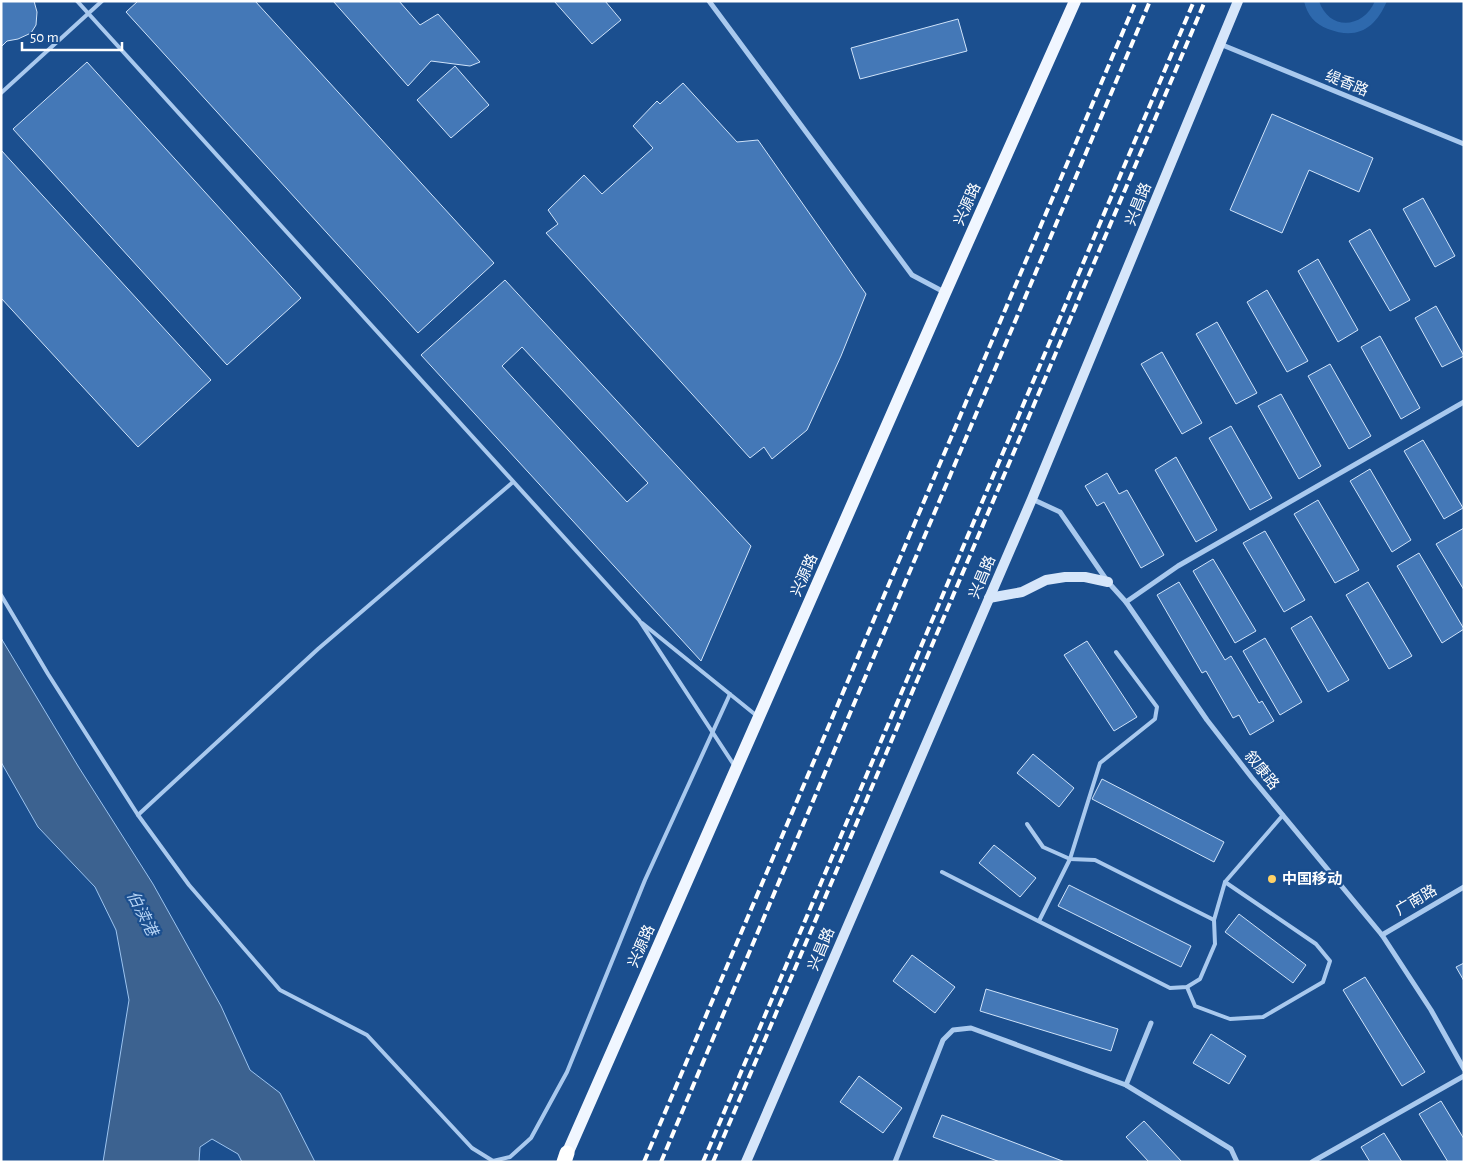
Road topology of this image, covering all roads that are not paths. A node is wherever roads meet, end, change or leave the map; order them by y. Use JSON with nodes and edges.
{"nodes":[{"id":1,"x":77,"y":1,"type":"edge"},
{"id":2,"x":102,"y":1,"type":"edge"},
{"id":3,"x":709,"y":1,"type":"edge"},
{"id":4,"x":1075,"y":1,"type":"edge"},
{"id":5,"x":1238,"y":1,"type":"edge"},
{"id":6,"x":88,"y":14,"type":"junction"},
{"id":7,"x":1220,"y":44,"type":"junction"},
{"id":8,"x":1,"y":93,"type":"edge"},
{"id":9,"x":1464,"y":144,"type":"edge"},
{"id":10,"x":945,"y":293,"type":"junction"},
{"id":11,"x":1464,"y":402,"type":"edge"},
{"id":12,"x":514,"y":482,"type":"junction"},
{"id":13,"x":1032,"y":499,"type":"junction"},
{"id":14,"x":1108,"y":582,"type":"junction"},
{"id":15,"x":1,"y":595,"type":"edge"},
{"id":16,"x":989,"y":598,"type":"junction"},
{"id":17,"x":1126,"y":602,"type":"junction"},
{"id":18,"x":639,"y":620,"type":"junction"},
{"id":19,"x":1116,"y":652,"type":"dead end"},
{"id":20,"x":730,"y":694,"type":"junction"},
{"id":21,"x":759,"y":717,"type":"junction"},
{"id":22,"x":712,"y":733,"type":"junction"},
{"id":23,"x":736,"y":769,"type":"junction"},
{"id":24,"x":138,"y":815,"type":"junction"},
{"id":25,"x":1283,"y":815,"type":"junction"},
{"id":26,"x":1027,"y":824,"type":"dead end"},
{"id":27,"x":1070,"y":859,"type":"junction"},
{"id":28,"x":942,"y":872,"type":"dead end"},
{"id":29,"x":1225,"y":882,"type":"junction"},
{"id":30,"x":1464,"y":887,"type":"edge"},
{"id":31,"x":1214,"y":920,"type":"junction"},
{"id":32,"x":1039,"y":921,"type":"junction"},
{"id":33,"x":1382,"y":935,"type":"junction"},
{"id":34,"x":1187,"y":987,"type":"junction"},
{"id":35,"x":1151,"y":1023,"type":"dead end"},
{"id":36,"x":1464,"y":1069,"type":"edge"},
{"id":37,"x":1464,"y":1076,"type":"edge"},
{"id":38,"x":1126,"y":1085,"type":"junction"},
{"id":39,"x":565,"y":1159,"type":"edge"},
{"id":40,"x":746,"y":1162,"type":"edge"},
{"id":41,"x":895,"y":1162,"type":"edge"},
{"id":42,"x":1237,"y":1162,"type":"edge"},
{"id":43,"x":1312,"y":1162,"type":"edge"}],
"edges":[{"from":1,"to":6,"type":"lane"},
{"from":2,"to":6,"type":"lane"},
{"from":3,"to":10,"type":"street"},
{"from":4,"to":10,"type":"main road","name":"兴源路"},
{"from":5,"to":7,"type":"main road","name":"兴昌路"},
{"from":6,"to":8,"type":"lane"},
{"from":6,"to":12,"type":"lane"},
{"from":7,"to":9,"type":"street","name":"缇香路"},
{"from":7,"to":13,"type":"main road","name":"兴昌路"},
{"from":10,"to":21,"type":"main road","name":"兴源路"},
{"from":11,"to":17,"type":"street"},
{"from":12,"to":18,"type":"lane"},
{"from":12,"to":24,"type":"lane"},
{"from":13,"to":14,"type":"street","name":"叙康路"},
{"from":13,"to":16,"type":"main road","name":"兴昌路"},
{"from":14,"to":16,"type":"main road"},
{"from":14,"to":17,"type":"street","name":"叙康路"},
{"from":15,"to":24,"type":"lane"},
{"from":16,"to":40,"type":"main road","name":"兴昌路"},
{"from":17,"to":25,"type":"street","name":"叙康路"},
{"from":18,"to":20,"type":"lane"},
{"from":18,"to":22,"type":"lane"},
{"from":19,"to":27,"type":"lane"},
{"from":20,"to":21,"type":"lane"},
{"from":20,"to":22,"type":"lane"},
{"from":21,"to":23,"type":"main road","name":"兴源路"},
{"from":22,"to":23,"type":"lane"},
{"from":22,"to":24,"type":"lane"},
{"from":23,"to":39,"type":"main road","name":"兴源路"},
{"from":25,"to":29,"type":"lane"},
{"from":25,"to":33,"type":"street","name":"叙康路"},
{"from":26,"to":27,"type":"lane"},
{"from":27,"to":31,"type":"lane"},
{"from":27,"to":32,"type":"lane"},
{"from":28,"to":32,"type":"lane"},
{"from":29,"to":31,"type":"lane"},
{"from":29,"to":34,"type":"lane"},
{"from":30,"to":33,"type":"street","name":"广南路"},
{"from":31,"to":34,"type":"lane"},
{"from":32,"to":34,"type":"lane"},
{"from":33,"to":36,"type":"street","name":"叙康路"},
{"from":35,"to":38,"type":"street"},
{"from":37,"to":43,"type":"street"},
{"from":38,"to":41,"type":"street"},
{"from":38,"to":42,"type":"street"}]}
